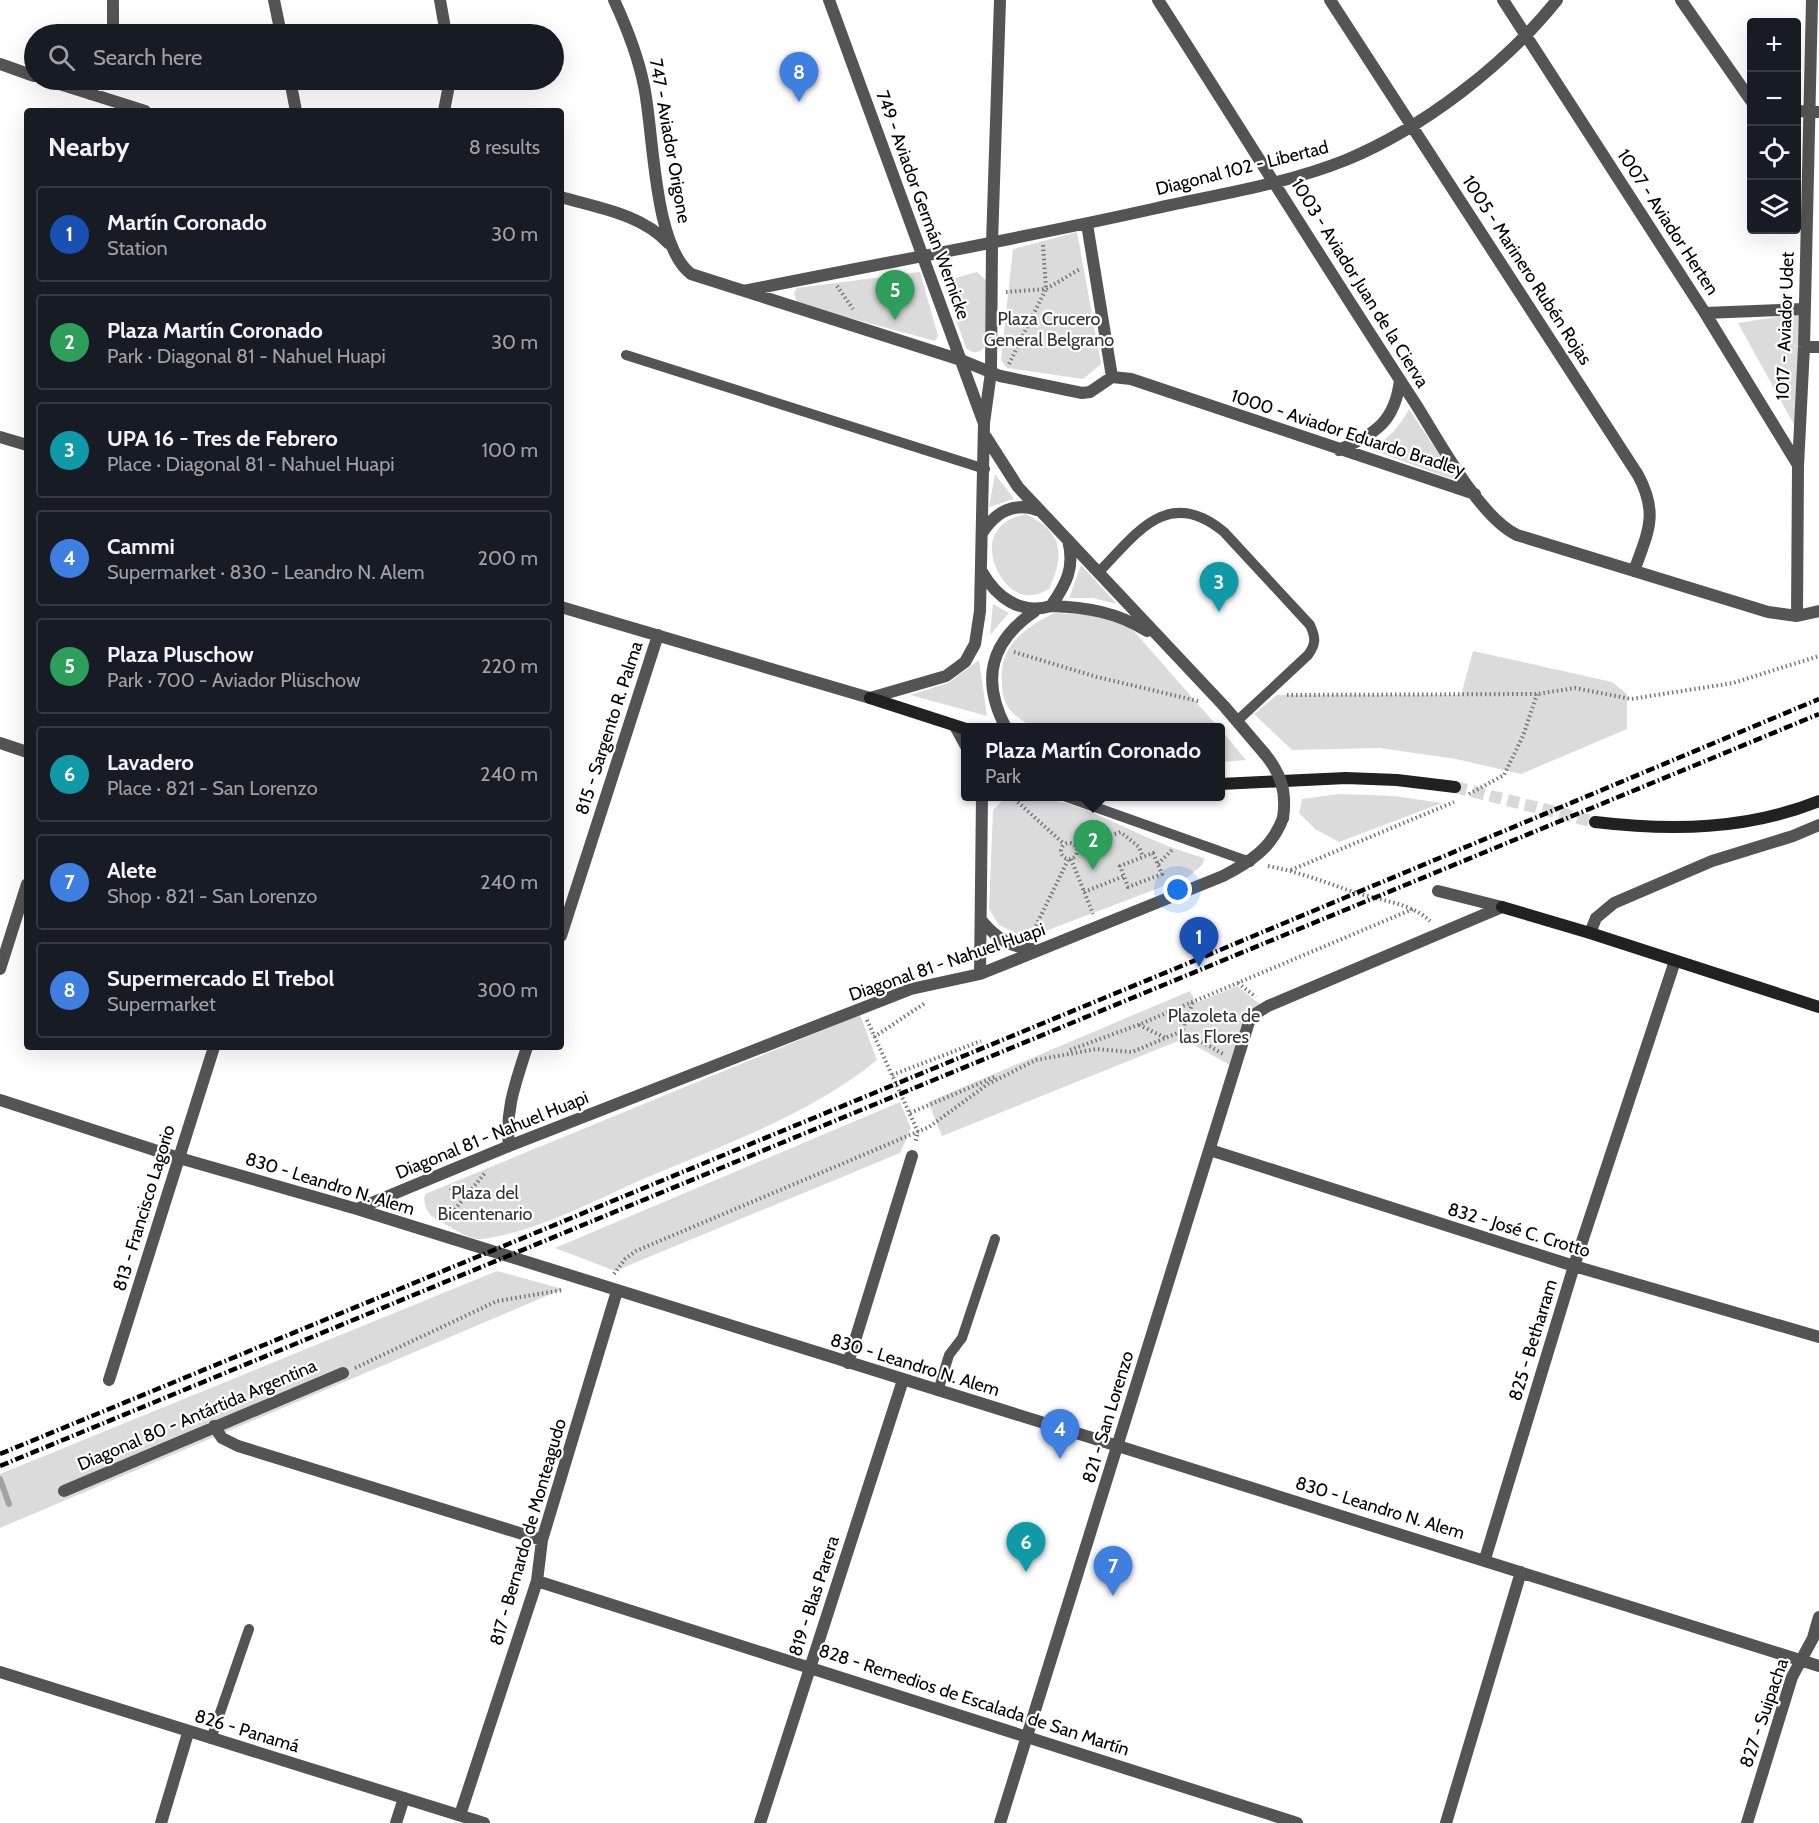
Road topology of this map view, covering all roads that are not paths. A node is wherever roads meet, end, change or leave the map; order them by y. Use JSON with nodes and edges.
{"nodes":[{"id":1,"x":113,"y":0,"type":"edge"},
{"id":2,"x":274,"y":0,"type":"edge"},
{"id":3,"x":440,"y":0,"type":"edge"},
{"id":4,"x":614,"y":0,"type":"edge"},
{"id":5,"x":829,"y":0,"type":"edge"},
{"id":6,"x":1000,"y":0,"type":"edge"},
{"id":7,"x":1158,"y":0,"type":"edge"},
{"id":8,"x":1330,"y":0,"type":"edge"},
{"id":9,"x":1503,"y":0,"type":"edge"},
{"id":10,"x":1557,"y":0,"type":"edge"},
{"id":11,"x":1681,"y":0,"type":"edge"},
{"id":12,"x":1812,"y":0,"type":"edge"},
{"id":13,"x":113,"y":24,"type":"edge"},
{"id":14,"x":279,"y":24,"type":"edge"},
{"id":15,"x":444,"y":24,"type":"edge"},
{"id":16,"x":1525,"y":35,"type":"junction"},
{"id":17,"x":0,"y":64,"type":"edge"},
{"id":18,"x":24,"y":72,"type":"edge"},
{"id":19,"x":78,"y":90,"type":"edge"},
{"id":20,"x":92,"y":90,"type":"edge"},
{"id":21,"x":292,"y":90,"type":"edge"},
{"id":22,"x":448,"y":90,"type":"edge"},
{"id":23,"x":90,"y":94,"type":"junction"},
{"id":24,"x":1747,"y":98,"type":"edge"},
{"id":25,"x":135,"y":108,"type":"edge"},
{"id":26,"x":295,"y":108,"type":"edge"},
{"id":27,"x":445,"y":108,"type":"edge"},
{"id":28,"x":1808,"y":112,"type":"edge"},
{"id":29,"x":1411,"y":126,"type":"junction"},
{"id":30,"x":1275,"y":182,"type":"junction"},
{"id":31,"x":564,"y":198,"type":"edge"},
{"id":32,"x":1087,"y":224,"type":"junction"},
{"id":33,"x":992,"y":243,"type":"junction"},
{"id":34,"x":671,"y":246,"type":"junction"},
{"id":35,"x":924,"y":257,"type":"junction"},
{"id":36,"x":743,"y":291,"type":"junction"},
{"id":37,"x":1804,"y":309,"type":"junction"},
{"id":38,"x":1705,"y":313,"type":"junction"},
{"id":39,"x":1804,"y":347,"type":"junction"},
{"id":40,"x":1819,"y":347,"type":"edge"},
{"id":41,"x":626,"y":355,"type":"dead end"},
{"id":42,"x":961,"y":360,"type":"junction"},
{"id":43,"x":991,"y":372,"type":"junction"},
{"id":44,"x":1112,"y":377,"type":"junction"},
{"id":45,"x":1400,"y":380,"type":"junction"},
{"id":46,"x":984,"y":423,"type":"junction"},
{"id":47,"x":0,"y":436,"type":"edge"},
{"id":48,"x":986,"y":436,"type":"junction"},
{"id":49,"x":24,"y":444,"type":"edge"},
{"id":50,"x":1340,"y":450,"type":"junction"},
{"id":51,"x":1798,"y":466,"type":"junction"},
{"id":52,"x":985,"y":469,"type":"junction"},
{"id":53,"x":1475,"y":494,"type":"junction"},
{"id":54,"x":1041,"y":511,"type":"junction"},
{"id":55,"x":982,"y":534,"type":"junction"},
{"id":56,"x":1068,"y":540,"type":"junction"},
{"id":57,"x":982,"y":571,"type":"junction"},
{"id":58,"x":1634,"y":571,"type":"junction"},
{"id":59,"x":1099,"y":572,"type":"junction"},
{"id":60,"x":1051,"y":606,"type":"junction"},
{"id":61,"x":564,"y":609,"type":"edge"},
{"id":62,"x":1035,"y":611,"type":"junction"},
{"id":63,"x":1819,"y":611,"type":"edge"},
{"id":64,"x":1797,"y":616,"type":"junction"},
{"id":65,"x":658,"y":635,"type":"junction"},
{"id":66,"x":1160,"y":639,"type":"junction"},
{"id":67,"x":870,"y":698,"type":"junction"},
{"id":68,"x":1237,"y":721,"type":"junction"},
{"id":69,"x":1004,"y":723,"type":"edge"},
{"id":70,"x":960,"y":728,"type":"edge"},
{"id":71,"x":0,"y":743,"type":"edge"},
{"id":72,"x":24,"y":751,"type":"edge"},
{"id":73,"x":1225,"y":784,"type":"edge"},
{"id":74,"x":1455,"y":787,"type":"tunnel mouth"},
{"id":75,"x":985,"y":801,"type":"edge"},
{"id":76,"x":1078,"y":801,"type":"edge"},
{"id":77,"x":1819,"y":801,"type":"edge"},
{"id":78,"x":1595,"y":822,"type":"tunnel mouth"},
{"id":79,"x":1819,"y":825,"type":"edge"},
{"id":80,"x":1250,"y":862,"type":"junction"},
{"id":81,"x":1438,"y":891,"type":"dead end"},
{"id":82,"x":24,"y":893,"type":"edge"},
{"id":83,"x":1502,"y":908,"type":"junction"},
{"id":84,"x":564,"y":917,"type":"edge"},
{"id":85,"x":981,"y":920,"type":"junction"},
{"id":86,"x":1590,"y":933,"type":"junction"},
{"id":87,"x":1043,"y":948,"type":"junction"},
{"id":88,"x":1675,"y":961,"type":"junction"},
{"id":89,"x":0,"y":969,"type":"edge"},
{"id":90,"x":980,"y":974,"type":"junction"},
{"id":91,"x":1819,"y":1007,"type":"edge"},
{"id":92,"x":213,"y":1050,"type":"edge"},
{"id":93,"x":526,"y":1050,"type":"edge"},
{"id":94,"x":0,"y":1100,"type":"edge"},
{"id":95,"x":509,"y":1146,"type":"junction"},
{"id":96,"x":1210,"y":1150,"type":"junction"},
{"id":97,"x":912,"y":1156,"type":"road end"},
{"id":98,"x":180,"y":1158,"type":"junction"},
{"id":99,"x":357,"y":1209,"type":"junction"},
{"id":100,"x":994,"y":1239,"type":"dead end"},
{"id":101,"x":1574,"y":1266,"type":"junction"},
{"id":102,"x":612,"y":1290,"type":"junction"},
{"id":103,"x":1819,"y":1336,"type":"edge"},
{"id":104,"x":848,"y":1363,"type":"junction"},
{"id":105,"x":343,"y":1373,"type":"road end"},
{"id":106,"x":109,"y":1380,"type":"dead end"},
{"id":107,"x":903,"y":1380,"type":"junction"},
{"id":108,"x":938,"y":1391,"type":"junction"},
{"id":109,"x":214,"y":1426,"type":"junction"},
{"id":110,"x":1118,"y":1446,"type":"junction"},
{"id":111,"x":64,"y":1491,"type":"dead end"},
{"id":112,"x":543,"y":1540,"type":"junction"},
{"id":113,"x":1485,"y":1559,"type":"junction"},
{"id":114,"x":1521,"y":1572,"type":"junction"},
{"id":115,"x":537,"y":1581,"type":"junction"},
{"id":116,"x":1819,"y":1617,"type":"edge"},
{"id":117,"x":249,"y":1629,"type":"dead end"},
{"id":118,"x":1801,"y":1661,"type":"junction"},
{"id":119,"x":810,"y":1666,"type":"junction"},
{"id":120,"x":1819,"y":1666,"type":"edge"},
{"id":121,"x":0,"y":1672,"type":"edge"},
{"id":122,"x":188,"y":1733,"type":"junction"},
{"id":123,"x":1027,"y":1736,"type":"junction"},
{"id":124,"x":212,"y":1739,"type":"junction"},
{"id":125,"x":404,"y":1798,"type":"junction"},
{"id":126,"x":460,"y":1815,"type":"junction"},
{"id":127,"x":161,"y":1823,"type":"edge"},
{"id":128,"x":396,"y":1823,"type":"edge"},
{"id":129,"x":484,"y":1823,"type":"edge"},
{"id":130,"x":760,"y":1823,"type":"edge"},
{"id":131,"x":1000,"y":1823,"type":"edge"},
{"id":132,"x":1297,"y":1823,"type":"edge"},
{"id":133,"x":1446,"y":1823,"type":"edge"},
{"id":134,"x":1747,"y":1823,"type":"edge"}],
"edges":[{"from":1,"to":13,"type":"street"},
{"from":2,"to":14,"type":"street"},
{"from":3,"to":15,"type":"street"},
{"from":4,"to":34,"type":"street","name":"747 - Aviador Origone"},
{"from":5,"to":35,"type":"street","name":"749 - Aviador Germán Wernicke"},
{"from":6,"to":33,"type":"street"},
{"from":7,"to":30,"type":"street","name":"1003 - Aviador Juan de la Cierva"},
{"from":8,"to":29,"type":"street","name":"1005 - Marinero Rubén Rojas"},
{"from":9,"to":16,"type":"street","name":"1007 - Aviador Herten"},
{"from":10,"to":16,"type":"street","name":"Diagonal 102 - Libertad"},
{"from":11,"to":24,"type":"street"},
{"from":12,"to":28,"type":"street","name":"1017 - Aviador Udet"},
{"from":16,"to":29,"type":"street","name":"Diagonal 102 - Libertad"},
{"from":16,"to":38,"type":"street","name":"1007 - Aviador Herten"},
{"from":17,"to":18,"type":"street"},
{"from":19,"to":23,"type":"street"},
{"from":20,"to":23,"type":"street"},
{"from":21,"to":26,"type":"street"},
{"from":22,"to":27,"type":"street"},
{"from":23,"to":25,"type":"street"},
{"from":28,"to":37,"type":"street","name":"1017 - Aviador Udet"},
{"from":29,"to":30,"type":"street","name":"Diagonal 102 - Libertad"},
{"from":29,"to":58,"type":"street","name":"1005 - Marinero Rubén Rojas"},
{"from":30,"to":32,"type":"street","name":"Diagonal 102 - Libertad"},
{"from":30,"to":45,"type":"street","name":"1003 - Aviador Juan de la Cierva"},
{"from":31,"to":34,"type":"street"},
{"from":32,"to":33,"type":"street","name":"Diagonal 102 - Libertad"},
{"from":32,"to":44,"type":"street"},
{"from":33,"to":35,"type":"street","name":"Diagonal 102 - Libertad"},
{"from":33,"to":43,"type":"street"},
{"from":34,"to":36,"type":"street","name":"747 - Aviador Origone"},
{"from":35,"to":36,"type":"street","name":"Diagonal 102 - Libertad"},
{"from":35,"to":42,"type":"street","name":"749 - Aviador Germán Wernicke"},
{"from":36,"to":42,"type":"street"},
{"from":37,"to":38,"type":"street"},
{"from":37,"to":39,"type":"street","name":"1017 - Aviador Udet"},
{"from":38,"to":51,"type":"street","name":"1007 - Aviador Herten"},
{"from":39,"to":40,"type":"street"},
{"from":39,"to":51,"type":"street","name":"1017 - Aviador Udet"},
{"from":41,"to":52,"type":"lane"},
{"from":42,"to":43,"type":"street"},
{"from":42,"to":46,"type":"street","name":"749 - Aviador Germán Wernicke"},
{"from":43,"to":44,"type":"street"},
{"from":43,"to":46,"type":"street"},
{"from":44,"to":50,"type":"street","name":"1000 - Aviador Eduardo Bradley"},
{"from":45,"to":50,"type":"street"},
{"from":45,"to":53,"type":"street","name":"1003 - Aviador Juan de la Cierva"},
{"from":46,"to":48,"type":"street"},
{"from":47,"to":49,"type":"street"},
{"from":48,"to":52,"type":"street"},
{"from":48,"to":54,"type":"street"},
{"from":50,"to":53,"type":"street","name":"1000 - Aviador Eduardo Bradley"},
{"from":51,"to":64,"type":"street","name":"1017 - Aviador Udet"},
{"from":52,"to":55,"type":"street"},
{"from":53,"to":58,"type":"street","name":"1000 - Aviador Eduardo Bradley"},
{"from":54,"to":55,"type":"street"},
{"from":54,"to":56,"type":"street"},
{"from":55,"to":57,"type":"street"},
{"from":56,"to":59,"type":"street","name":"Diagonal 81 - Nahuel Huapi"},
{"from":56,"to":60,"type":"street"},
{"from":57,"to":62,"type":"street"},
{"from":57,"to":67,"type":"street"},
{"from":58,"to":64,"type":"street","name":"1000 - Aviador Eduardo Bradley"},
{"from":59,"to":66,"type":"street","name":"Diagonal 81 - Nahuel Huapi"},
{"from":59,"to":68,"type":"lane"},
{"from":60,"to":62,"type":"street"},
{"from":60,"to":66,"type":"street","name":"Diagonal 81 - Nahuel Huapi"},
{"from":61,"to":65,"type":"street"},
{"from":62,"to":69,"type":"street"},
{"from":63,"to":64,"type":"street","name":"1000 - Aviador Eduardo Bradley"},
{"from":65,"to":67,"type":"street"},
{"from":65,"to":84,"type":"street","name":"815 - Sargento R. Palma"},
{"from":66,"to":68,"type":"street","name":"Diagonal 81 - Nahuel Huapi"},
{"from":67,"to":70,"type":"main road"},
{"from":68,"to":80,"type":"street","name":"Diagonal 81 - Nahuel Huapi","bridge":true},
{"from":71,"to":72,"type":"street"},
{"from":73,"to":74,"type":"main road"},
{"from":75,"to":85,"type":"street"},
{"from":76,"to":80,"type":"lane"},
{"from":77,"to":78,"type":"main road"},
{"from":79,"to":86,"type":"street"},
{"from":80,"to":87,"type":"street","name":"Diagonal 81 - Nahuel Huapi"},
{"from":81,"to":83,"type":"street"},
{"from":82,"to":89,"type":"street"},
{"from":83,"to":86,"type":"main road"},
{"from":83,"to":96,"type":"street","name":"821 - San Lorenzo"},
{"from":85,"to":87,"type":"street"},
{"from":85,"to":90,"type":"street"},
{"from":86,"to":88,"type":"main road"},
{"from":87,"to":90,"type":"street","name":"Diagonal 81 - Nahuel Huapi"},
{"from":88,"to":91,"type":"main road"},
{"from":88,"to":101,"type":"street","name":"825 - Betharram"},
{"from":90,"to":95,"type":"street","name":"Diagonal 81 - Nahuel Huapi"},
{"from":92,"to":98,"type":"street","name":"813 - Francisco Lagorio"},
{"from":93,"to":95,"type":"street"},
{"from":94,"to":98,"type":"street","name":"830 - Leandro N. Alem"},
{"from":95,"to":99,"type":"street","name":"Diagonal 81 - Nahuel Huapi"},
{"from":96,"to":101,"type":"street","name":"832 - José C. Crotto"},
{"from":96,"to":110,"type":"street","name":"821 - San Lorenzo"},
{"from":97,"to":104,"type":"street"},
{"from":98,"to":99,"type":"street","name":"830 - Leandro N. Alem"},
{"from":98,"to":106,"type":"street","name":"813 - Francisco Lagorio"},
{"from":99,"to":102,"type":"street","name":"830 - Leandro N. Alem"},
{"from":100,"to":108,"type":"lane"},
{"from":101,"to":103,"type":"street","name":"832 - José C. Crotto"},
{"from":101,"to":113,"type":"street","name":"825 - Betharram"},
{"from":102,"to":104,"type":"street","name":"830 - Leandro N. Alem"},
{"from":102,"to":112,"type":"street","name":"817 - Bernardo de Monteagudo"},
{"from":104,"to":107,"type":"street","name":"830 - Leandro N. Alem"},
{"from":105,"to":109,"type":"street","name":"Diagonal 80 - Antártida Argentina"},
{"from":107,"to":108,"type":"street","name":"830 - Leandro N. Alem"},
{"from":107,"to":119,"type":"street","name":"819 - Blas Parera"},
{"from":108,"to":110,"type":"street","name":"830 - Leandro N. Alem"},
{"from":109,"to":111,"type":"street","name":"Diagonal 80 - Antártida Argentina"},
{"from":109,"to":112,"type":"street"},
{"from":110,"to":113,"type":"street","name":"830 - Leandro N. Alem"},
{"from":110,"to":123,"type":"street","name":"821 - San Lorenzo"},
{"from":112,"to":115,"type":"street","name":"817 - Bernardo de Monteagudo"},
{"from":113,"to":114,"type":"street","name":"830 - Leandro N. Alem"},
{"from":114,"to":118,"type":"street","name":"830 - Leandro N. Alem"},
{"from":114,"to":133,"type":"street"},
{"from":115,"to":119,"type":"street","name":"828 - Remedios de Escalada de San Martín"},
{"from":115,"to":126,"type":"street","name":"817 - Bernardo de Monteagudo"},
{"from":116,"to":118,"type":"street","name":"827 - Suipacha"},
{"from":117,"to":124,"type":"lane"},
{"from":118,"to":120,"type":"street","name":"830 - Leandro N. Alem"},
{"from":118,"to":134,"type":"street","name":"827 - Suipacha"},
{"from":119,"to":123,"type":"street","name":"828 - Remedios de Escalada de San Martín"},
{"from":119,"to":130,"type":"street","name":"819 - Blas Parera"},
{"from":121,"to":122,"type":"street","name":"826 - Panamá"},
{"from":122,"to":124,"type":"street","name":"826 - Panamá"},
{"from":122,"to":127,"type":"street"},
{"from":123,"to":131,"type":"street","name":"821 - San Lorenzo"},
{"from":123,"to":132,"type":"street","name":"828 - Remedios de Escalada de San Martín"},
{"from":124,"to":125,"type":"street","name":"826 - Panamá"},
{"from":125,"to":126,"type":"street","name":"826 - Panamá"},
{"from":125,"to":128,"type":"street"},
{"from":126,"to":129,"type":"street","name":"826 - Panamá"}]}
